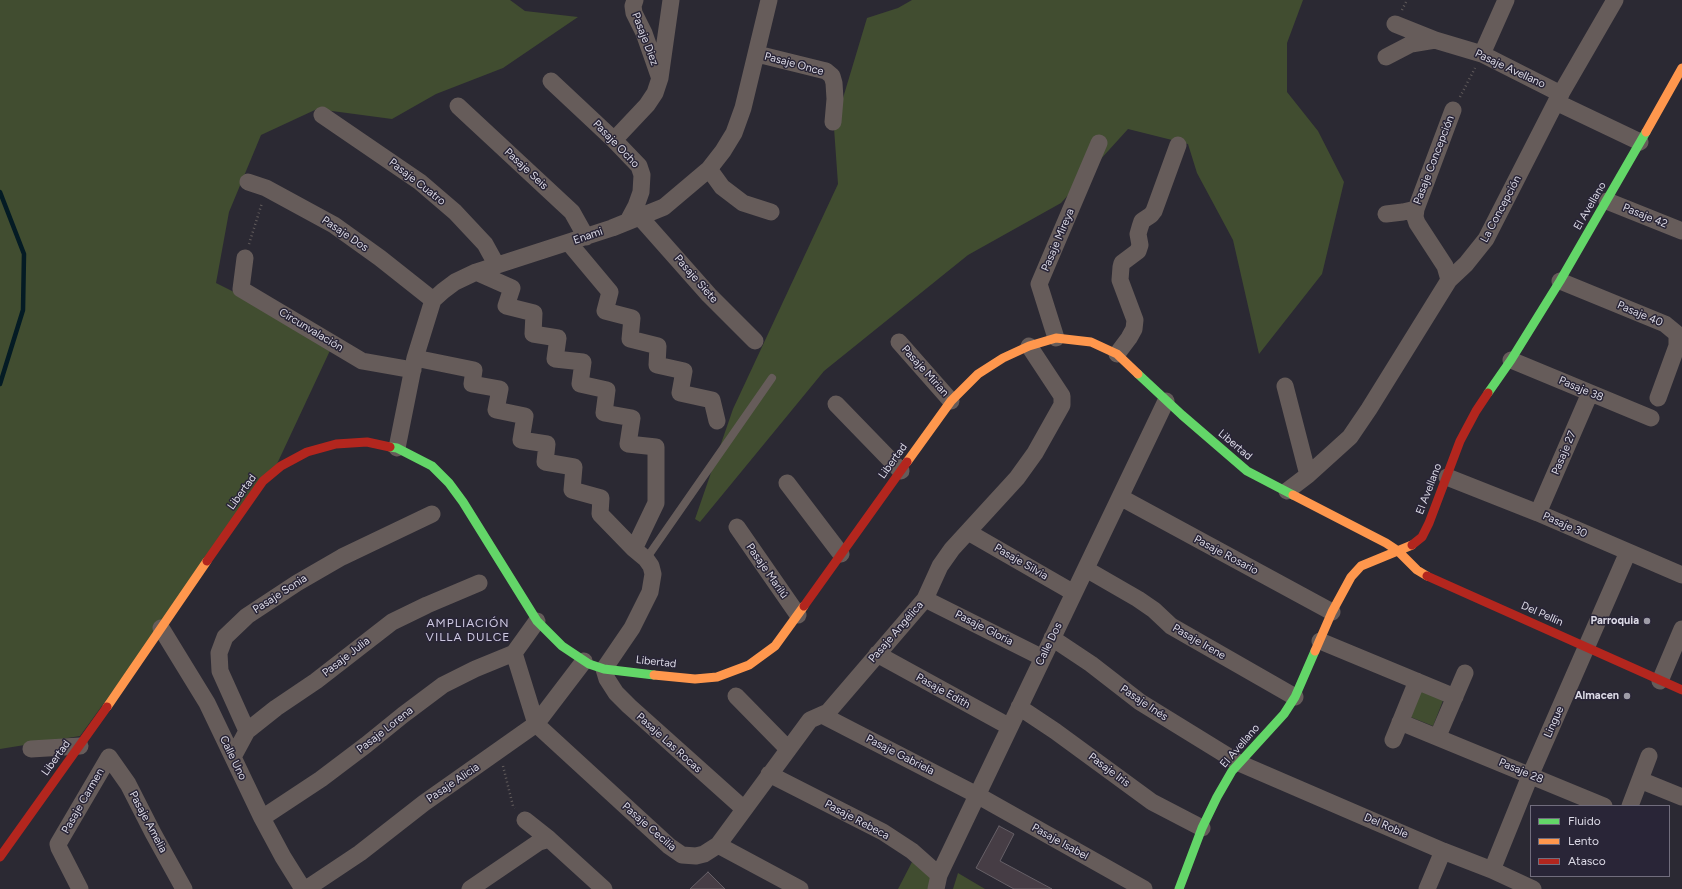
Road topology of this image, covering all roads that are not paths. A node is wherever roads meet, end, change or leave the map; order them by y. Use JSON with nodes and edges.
{"nodes":[{"id":1,"x":635,"y":0,"type":"edge"},
{"id":2,"x":671,"y":0,"type":"edge"},
{"id":3,"x":769,"y":0,"type":"edge"},
{"id":4,"x":1506,"y":0,"type":"edge"},
{"id":5,"x":1615,"y":0,"type":"edge"},
{"id":6,"x":1395,"y":24,"type":"dead end"},
{"id":7,"x":1435,"y":40,"type":"junction"},
{"id":8,"x":757,"y":54,"type":"junction"},
{"id":9,"x":1482,"y":54,"type":"junction"},
{"id":10,"x":1386,"y":57,"type":"dead end"},
{"id":11,"x":1682,"y":68,"type":"edge"},
{"id":12,"x":660,"y":78,"type":"junction"},
{"id":13,"x":551,"y":81,"type":"dead end"},
{"id":14,"x":1559,"y":98,"type":"junction"},
{"id":15,"x":458,"y":106,"type":"dead end"},
{"id":16,"x":1453,"y":110,"type":"road end"},
{"id":17,"x":322,"y":115,"type":"dead end"},
{"id":18,"x":833,"y":122,"type":"dead end"},
{"id":19,"x":614,"y":140,"type":"junction"},
{"id":20,"x":1640,"y":142,"type":"junction"},
{"id":21,"x":1099,"y":143,"type":"dead end"},
{"id":22,"x":1178,"y":145,"type":"dead end"},
{"id":23,"x":709,"y":169,"type":"junction"},
{"id":24,"x":248,"y":182,"type":"dead end"},
{"id":25,"x":1608,"y":201,"type":"junction"},
{"id":26,"x":1416,"y":209,"type":"junction"},
{"id":27,"x":771,"y":212,"type":"dead end"},
{"id":28,"x":1386,"y":214,"type":"dead end"},
{"id":29,"x":634,"y":219,"type":"junction"},
{"id":30,"x":1682,"y":231,"type":"edge"},
{"id":31,"x":586,"y":237,"type":"junction"},
{"id":32,"x":569,"y":243,"type":"junction"},
{"id":33,"x":245,"y":258,"type":"road end"},
{"id":34,"x":496,"y":264,"type":"junction"},
{"id":35,"x":476,"y":272,"type":"junction"},
{"id":36,"x":1449,"y":280,"type":"junction"},
{"id":37,"x":1560,"y":281,"type":"junction"},
{"id":38,"x":433,"y":300,"type":"junction"},
{"id":39,"x":1056,"y":338,"type":"junction"},
{"id":40,"x":755,"y":341,"type":"dead end"},
{"id":41,"x":899,"y":342,"type":"dead end"},
{"id":42,"x":1029,"y":346,"type":"junction"},
{"id":43,"x":1117,"y":354,"type":"junction"},
{"id":44,"x":1511,"y":360,"type":"junction"},
{"id":45,"x":414,"y":364,"type":"junction"},
{"id":46,"x":772,"y":378,"type":"dead end"},
{"id":47,"x":1285,"y":386,"type":"dead end"},
{"id":48,"x":1590,"y":393,"type":"junction"},
{"id":49,"x":1658,"y":398,"type":"dead end"},
{"id":50,"x":951,"y":400,"type":"junction"},
{"id":51,"x":1166,"y":401,"type":"junction"},
{"id":52,"x":836,"y":404,"type":"dead end"},
{"id":53,"x":1651,"y":418,"type":"dead end"},
{"id":54,"x":717,"y":421,"type":"dead end"},
{"id":55,"x":397,"y":448,"type":"junction"},
{"id":56,"x":901,"y":471,"type":"junction"},
{"id":57,"x":1308,"y":475,"type":"junction"},
{"id":58,"x":1447,"y":477,"type":"junction"},
{"id":59,"x":787,"y":483,"type":"dead end"},
{"id":60,"x":1287,"y":492,"type":"junction"},
{"id":61,"x":1120,"y":497,"type":"junction"},
{"id":62,"x":1538,"y":513,"type":"junction"},
{"id":63,"x":432,"y":514,"type":"dead end"},
{"id":64,"x":737,"y":527,"type":"dead end"},
{"id":65,"x":968,"y":532,"type":"junction"},
{"id":66,"x":1398,"y":551,"type":"junction"},
{"id":67,"x":1628,"y":552,"type":"junction"},
{"id":68,"x":640,"y":554,"type":"junction"},
{"id":69,"x":841,"y":554,"type":"junction"},
{"id":70,"x":1086,"y":569,"type":"junction"},
{"id":71,"x":1682,"y":575,"type":"edge"},
{"id":72,"x":479,"y":583,"type":"dead end"},
{"id":73,"x":1074,"y":593,"type":"junction"},
{"id":74,"x":925,"y":599,"type":"junction"},
{"id":75,"x":1332,"y":612,"type":"junction"},
{"id":76,"x":798,"y":615,"type":"junction"},
{"id":77,"x":537,"y":621,"type":"junction"},
{"id":78,"x":160,"y":628,"type":"junction"},
{"id":79,"x":1682,"y":629,"type":"edge"},
{"id":80,"x":1052,"y":638,"type":"junction"},
{"id":81,"x":1320,"y":641,"type":"junction"},
{"id":82,"x":1587,"y":647,"type":"junction"},
{"id":83,"x":514,"y":653,"type":"junction"},
{"id":84,"x":877,"y":654,"type":"junction"},
{"id":85,"x":1043,"y":658,"type":"junction"},
{"id":86,"x":584,"y":661,"type":"junction"},
{"id":87,"x":604,"y":669,"type":"junction"},
{"id":88,"x":1464,"y":673,"type":"dead end"},
{"id":89,"x":1417,"y":681,"type":"junction"},
{"id":90,"x":1660,"y":681,"type":"junction"},
{"id":91,"x":1682,"y":690,"type":"edge"},
{"id":92,"x":736,"y":696,"type":"dead end"},
{"id":93,"x":1295,"y":697,"type":"junction"},
{"id":94,"x":1455,"y":697,"type":"junction"},
{"id":95,"x":1019,"y":706,"type":"junction"},
{"id":96,"x":822,"y":715,"type":"junction"},
{"id":97,"x":1400,"y":722,"type":"junction"},
{"id":98,"x":536,"y":724,"type":"junction"},
{"id":99,"x":1010,"y":727,"type":"junction"},
{"id":100,"x":247,"y":731,"type":"junction"},
{"id":101,"x":1438,"y":736,"type":"junction"},
{"id":102,"x":1393,"y":740,"type":"dead end"},
{"id":103,"x":80,"y":746,"type":"junction"},
{"id":104,"x":31,"y":749,"type":"dead end"},
{"id":105,"x":788,"y":749,"type":"junction"},
{"id":106,"x":1649,"y":756,"type":"dead end"},
{"id":107,"x":109,"y":757,"type":"joint"},
{"id":108,"x":233,"y":757,"type":"junction"},
{"id":109,"x":1239,"y":763,"type":"junction"},
{"id":110,"x":769,"y":774,"type":"junction"},
{"id":111,"x":1530,"y":776,"type":"junction"},
{"id":112,"x":1640,"y":780,"type":"junction"},
{"id":113,"x":977,"y":795,"type":"junction"},
{"id":114,"x":1675,"y":799,"type":"edge"},
{"id":115,"x":1602,"y":805,"type":"edge"},
{"id":116,"x":1630,"y":805,"type":"edge"},
{"id":117,"x":744,"y":809,"type":"junction"},
{"id":118,"x":262,"y":818,"type":"junction"},
{"id":119,"x":525,"y":820,"type":"road end"},
{"id":120,"x":1202,"y":828,"type":"junction"},
{"id":121,"x":6,"y":836,"type":"edge"},
{"id":122,"x":549,"y":839,"type":"junction"},
{"id":123,"x":718,"y":845,"type":"junction"},
{"id":124,"x":1443,"y":851,"type":"junction"},
{"id":125,"x":0,"y":857,"type":"edge"},
{"id":126,"x":1492,"y":870,"type":"junction"},
{"id":127,"x":494,"y":882,"type":"edge"},
{"id":128,"x":937,"y":882,"type":"edge"},
{"id":129,"x":1181,"y":888,"type":"edge"},
{"id":130,"x":80,"y":889,"type":"edge"},
{"id":131,"x":184,"y":889,"type":"edge"},
{"id":132,"x":304,"y":889,"type":"edge"},
{"id":133,"x":470,"y":889,"type":"edge"},
{"id":134,"x":604,"y":889,"type":"edge"},
{"id":135,"x":800,"y":889,"type":"edge"},
{"id":136,"x":1144,"y":889,"type":"edge"},
{"id":137,"x":1427,"y":889,"type":"edge"},
{"id":138,"x":1531,"y":889,"type":"edge"}],
"edges":[{"from":1,"to":12,"type":"street","name":"Pasaje Diez"},
{"from":2,"to":12,"type":"street","name":"Pasaje Diez"},
{"from":3,"to":8,"type":"street","name":"Enami"},
{"from":4,"to":9,"type":"street"},
{"from":5,"to":14,"type":"street","name":"La Concepción"},
{"from":6,"to":7,"type":"street","name":"Pasaje Avellano"},
{"from":7,"to":9,"type":"street","name":"Pasaje Avellano"},
{"from":7,"to":10,"type":"street","name":"Pasaje Avellano"},
{"from":8,"to":18,"type":"street","name":"Pasaje Once"},
{"from":8,"to":23,"type":"street","name":"Enami"},
{"from":9,"to":14,"type":"street","name":"Pasaje Avellano"},
{"from":11,"to":20,"type":"street","name":"El Avellano"},
{"from":12,"to":19,"type":"street","name":"Pasaje Diez"},
{"from":13,"to":19,"type":"street","name":"Pasaje Ocho"},
{"from":14,"to":20,"type":"street","name":"Pasaje Avellano"},
{"from":14,"to":36,"type":"street","name":"La Concepción"},
{"from":15,"to":31,"type":"street","name":"Pasaje Seis"},
{"from":16,"to":26,"type":"street","name":"Pasaje Concepción"},
{"from":17,"to":34,"type":"street","name":"Pasaje Cuatro"},
{"from":19,"to":29,"type":"street","name":"Pasaje Ocho"},
{"from":20,"to":25,"type":"street","name":"El Avellano"},
{"from":21,"to":39,"type":"street","name":"Pasaje Mireya"},
{"from":22,"to":43,"type":"street"},
{"from":23,"to":27,"type":"street"},
{"from":23,"to":29,"type":"street","name":"Enami"},
{"from":24,"to":38,"type":"street","name":"Pasaje Dos"},
{"from":25,"to":30,"type":"street","name":"Pasaje 42"},
{"from":25,"to":37,"type":"street","name":"El Avellano"},
{"from":26,"to":28,"type":"street","name":"Pasaje Concepción"},
{"from":26,"to":36,"type":"street","name":"Pasaje Concepción"},
{"from":29,"to":31,"type":"street","name":"Enami"},
{"from":29,"to":40,"type":"street","name":"Pasaje Siete"},
{"from":31,"to":32,"type":"street","name":"Enami"},
{"from":32,"to":34,"type":"street","name":"Enami"},
{"from":32,"to":54,"type":"street"},
{"from":33,"to":45,"type":"street","name":"Circunvalación"},
{"from":34,"to":35,"type":"street","name":"Enami"},
{"from":35,"to":38,"type":"street","name":"Enami"},
{"from":35,"to":68,"type":"street"},
{"from":36,"to":57,"type":"street","name":"La Concepción"},
{"from":37,"to":44,"type":"street","name":"El Avellano"},
{"from":37,"to":49,"type":"street","name":"Pasaje 40"},
{"from":38,"to":45,"type":"street"},
{"from":39,"to":42,"type":"street","name":"Libertad"},
{"from":39,"to":43,"type":"street","name":"Libertad"},
{"from":41,"to":50,"type":"street","name":"Pasaje Mirian"},
{"from":42,"to":50,"type":"street","name":"Libertad"},
{"from":42,"to":65,"type":"street","name":"Pasaje Angélica"},
{"from":43,"to":51,"type":"street","name":"Libertad"},
{"from":44,"to":48,"type":"street","name":"Pasaje 38"},
{"from":44,"to":58,"type":"street","name":"El Avellano"},
{"from":45,"to":55,"type":"street"},
{"from":45,"to":68,"type":"street"},
{"from":46,"to":68,"type":"lane"},
{"from":47,"to":57,"type":"street"},
{"from":48,"to":53,"type":"street","name":"Pasaje 38"},
{"from":48,"to":62,"type":"street","name":"Pasaje 27"},
{"from":50,"to":56,"type":"street","name":"Libertad"},
{"from":51,"to":60,"type":"street","name":"Libertad"},
{"from":51,"to":61,"type":"street","name":"Calle Dos"},
{"from":52,"to":56,"type":"street"},
{"from":55,"to":77,"type":"street","name":"Libertad"},
{"from":55,"to":78,"type":"street","name":"Libertad"},
{"from":56,"to":69,"type":"street","name":"Libertad"},
{"from":57,"to":60,"type":"street","name":"La Concepción"},
{"from":58,"to":62,"type":"street","name":"Pasaje 30"},
{"from":58,"to":66,"type":"street","name":"El Avellano"},
{"from":59,"to":69,"type":"street"},
{"from":60,"to":66,"type":"street","name":"Libertad"},
{"from":61,"to":70,"type":"street","name":"Calle Dos"},
{"from":61,"to":75,"type":"street","name":"Pasaje Rosario"},
{"from":62,"to":67,"type":"street","name":"Pasaje 30"},
{"from":63,"to":100,"type":"street","name":"Pasaje Sonia"},
{"from":64,"to":76,"type":"street","name":"Pasaje Marilú"},
{"from":65,"to":73,"type":"street","name":"Pasaje Silvia"},
{"from":65,"to":74,"type":"street","name":"Pasaje Angélica"},
{"from":66,"to":75,"type":"street","name":"El Avellano"},
{"from":66,"to":82,"type":"street","name":"Del Pellin"},
{"from":67,"to":71,"type":"street","name":"Pasaje 30"},
{"from":67,"to":82,"type":"street","name":"Lingue"},
{"from":68,"to":87,"type":"street"},
{"from":69,"to":76,"type":"street","name":"Libertad"},
{"from":70,"to":73,"type":"street","name":"Calle Dos"},
{"from":70,"to":93,"type":"street","name":"Pasaje Irene"},
{"from":72,"to":100,"type":"street","name":"Pasaje Julia"},
{"from":73,"to":80,"type":"street","name":"Calle Dos"},
{"from":74,"to":84,"type":"street","name":"Pasaje Angélica"},
{"from":74,"to":85,"type":"street","name":"Pasaje Gloria"},
{"from":75,"to":81,"type":"street","name":"El Avellano"},
{"from":76,"to":87,"type":"street","name":"Libertad"},
{"from":77,"to":83,"type":"street"},
{"from":77,"to":86,"type":"street","name":"Libertad"},
{"from":78,"to":103,"type":"street","name":"Libertad"},
{"from":78,"to":108,"type":"street","name":"Calle Uno"},
{"from":79,"to":90,"type":"street"},
{"from":80,"to":85,"type":"street","name":"Calle Dos"},
{"from":80,"to":109,"type":"street","name":"Pasaje Inés"},
{"from":81,"to":89,"type":"street"},
{"from":81,"to":93,"type":"street","name":"El Avellano"},
{"from":82,"to":90,"type":"street","name":"Del Pellin"},
{"from":82,"to":111,"type":"street","name":"Lingue"},
{"from":83,"to":98,"type":"street"},
{"from":83,"to":118,"type":"street","name":"Pasaje Lorena"},
{"from":84,"to":96,"type":"street","name":"Pasaje Angélica"},
{"from":84,"to":99,"type":"street","name":"Pasaje Edith"},
{"from":85,"to":95,"type":"street","name":"Calle Dos"},
{"from":86,"to":87,"type":"street","name":"Libertad"},
{"from":86,"to":98,"type":"street","name":"Pasaje Alicia"},
{"from":87,"to":117,"type":"street","name":"Pasaje Las Rocas"},
{"from":88,"to":94,"type":"street"},
{"from":89,"to":94,"type":"street"},
{"from":89,"to":97,"type":"street"},
{"from":90,"to":91,"type":"street","name":"Del Pellin"},
{"from":92,"to":105,"type":"street"},
{"from":93,"to":109,"type":"street","name":"El Avellano"},
{"from":94,"to":101,"type":"street"},
{"from":95,"to":99,"type":"street","name":"Calle Dos"},
{"from":95,"to":120,"type":"street","name":"Pasaje Iris"},
{"from":96,"to":105,"type":"street","name":"Pasaje Angélica"},
{"from":96,"to":113,"type":"street","name":"Pasaje Gabriela"},
{"from":97,"to":101,"type":"street","name":"Pasaje 28"},
{"from":97,"to":102,"type":"street"},
{"from":98,"to":123,"type":"street","name":"Pasaje Cecilia"},
{"from":98,"to":132,"type":"street","name":"Pasaje Alicia"},
{"from":99,"to":113,"type":"street","name":"Calle Dos"},
{"from":100,"to":108,"type":"street","name":"Pasaje Julia"},
{"from":101,"to":111,"type":"street","name":"Pasaje 28"},
{"from":103,"to":104,"type":"street"},
{"from":103,"to":121,"type":"street","name":"Libertad"},
{"from":105,"to":110,"type":"street","name":"Pasaje Angélica"},
{"from":106,"to":112,"type":"street"},
{"from":107,"to":130,"type":"street","name":"Pasaje Carmen"},
{"from":107,"to":131,"type":"street","name":"Pasaje Amelia"},
{"from":108,"to":118,"type":"street","name":"Calle Uno"},
{"from":109,"to":120,"type":"street","name":"El Avellano"},
{"from":109,"to":124,"type":"street","name":"Del Roble"},
{"from":110,"to":117,"type":"street","name":"Pasaje Angélica"},
{"from":110,"to":128,"type":"street","name":"Pasaje Rebeca"},
{"from":111,"to":115,"type":"street","name":"Pasaje 28"},
{"from":111,"to":126,"type":"street","name":"Lingue"},
{"from":112,"to":114,"type":"street"},
{"from":112,"to":116,"type":"street"},
{"from":113,"to":128,"type":"street","name":"Calle Dos"},
{"from":113,"to":136,"type":"street","name":"Pasaje Isabel"},
{"from":117,"to":123,"type":"street","name":"Pasaje Angélica"},
{"from":118,"to":132,"type":"street","name":"Calle Uno"},
{"from":119,"to":122,"type":"street"},
{"from":120,"to":129,"type":"street","name":"El Avellano"},
{"from":121,"to":125,"type":"street","name":"Libertad"},
{"from":122,"to":127,"type":"street"},
{"from":122,"to":134,"type":"street"},
{"from":123,"to":135,"type":"street"},
{"from":124,"to":126,"type":"street","name":"Del Roble"},
{"from":124,"to":137,"type":"street"},
{"from":126,"to":138,"type":"street","name":"Del Roble"},
{"from":127,"to":133,"type":"street"}]}
